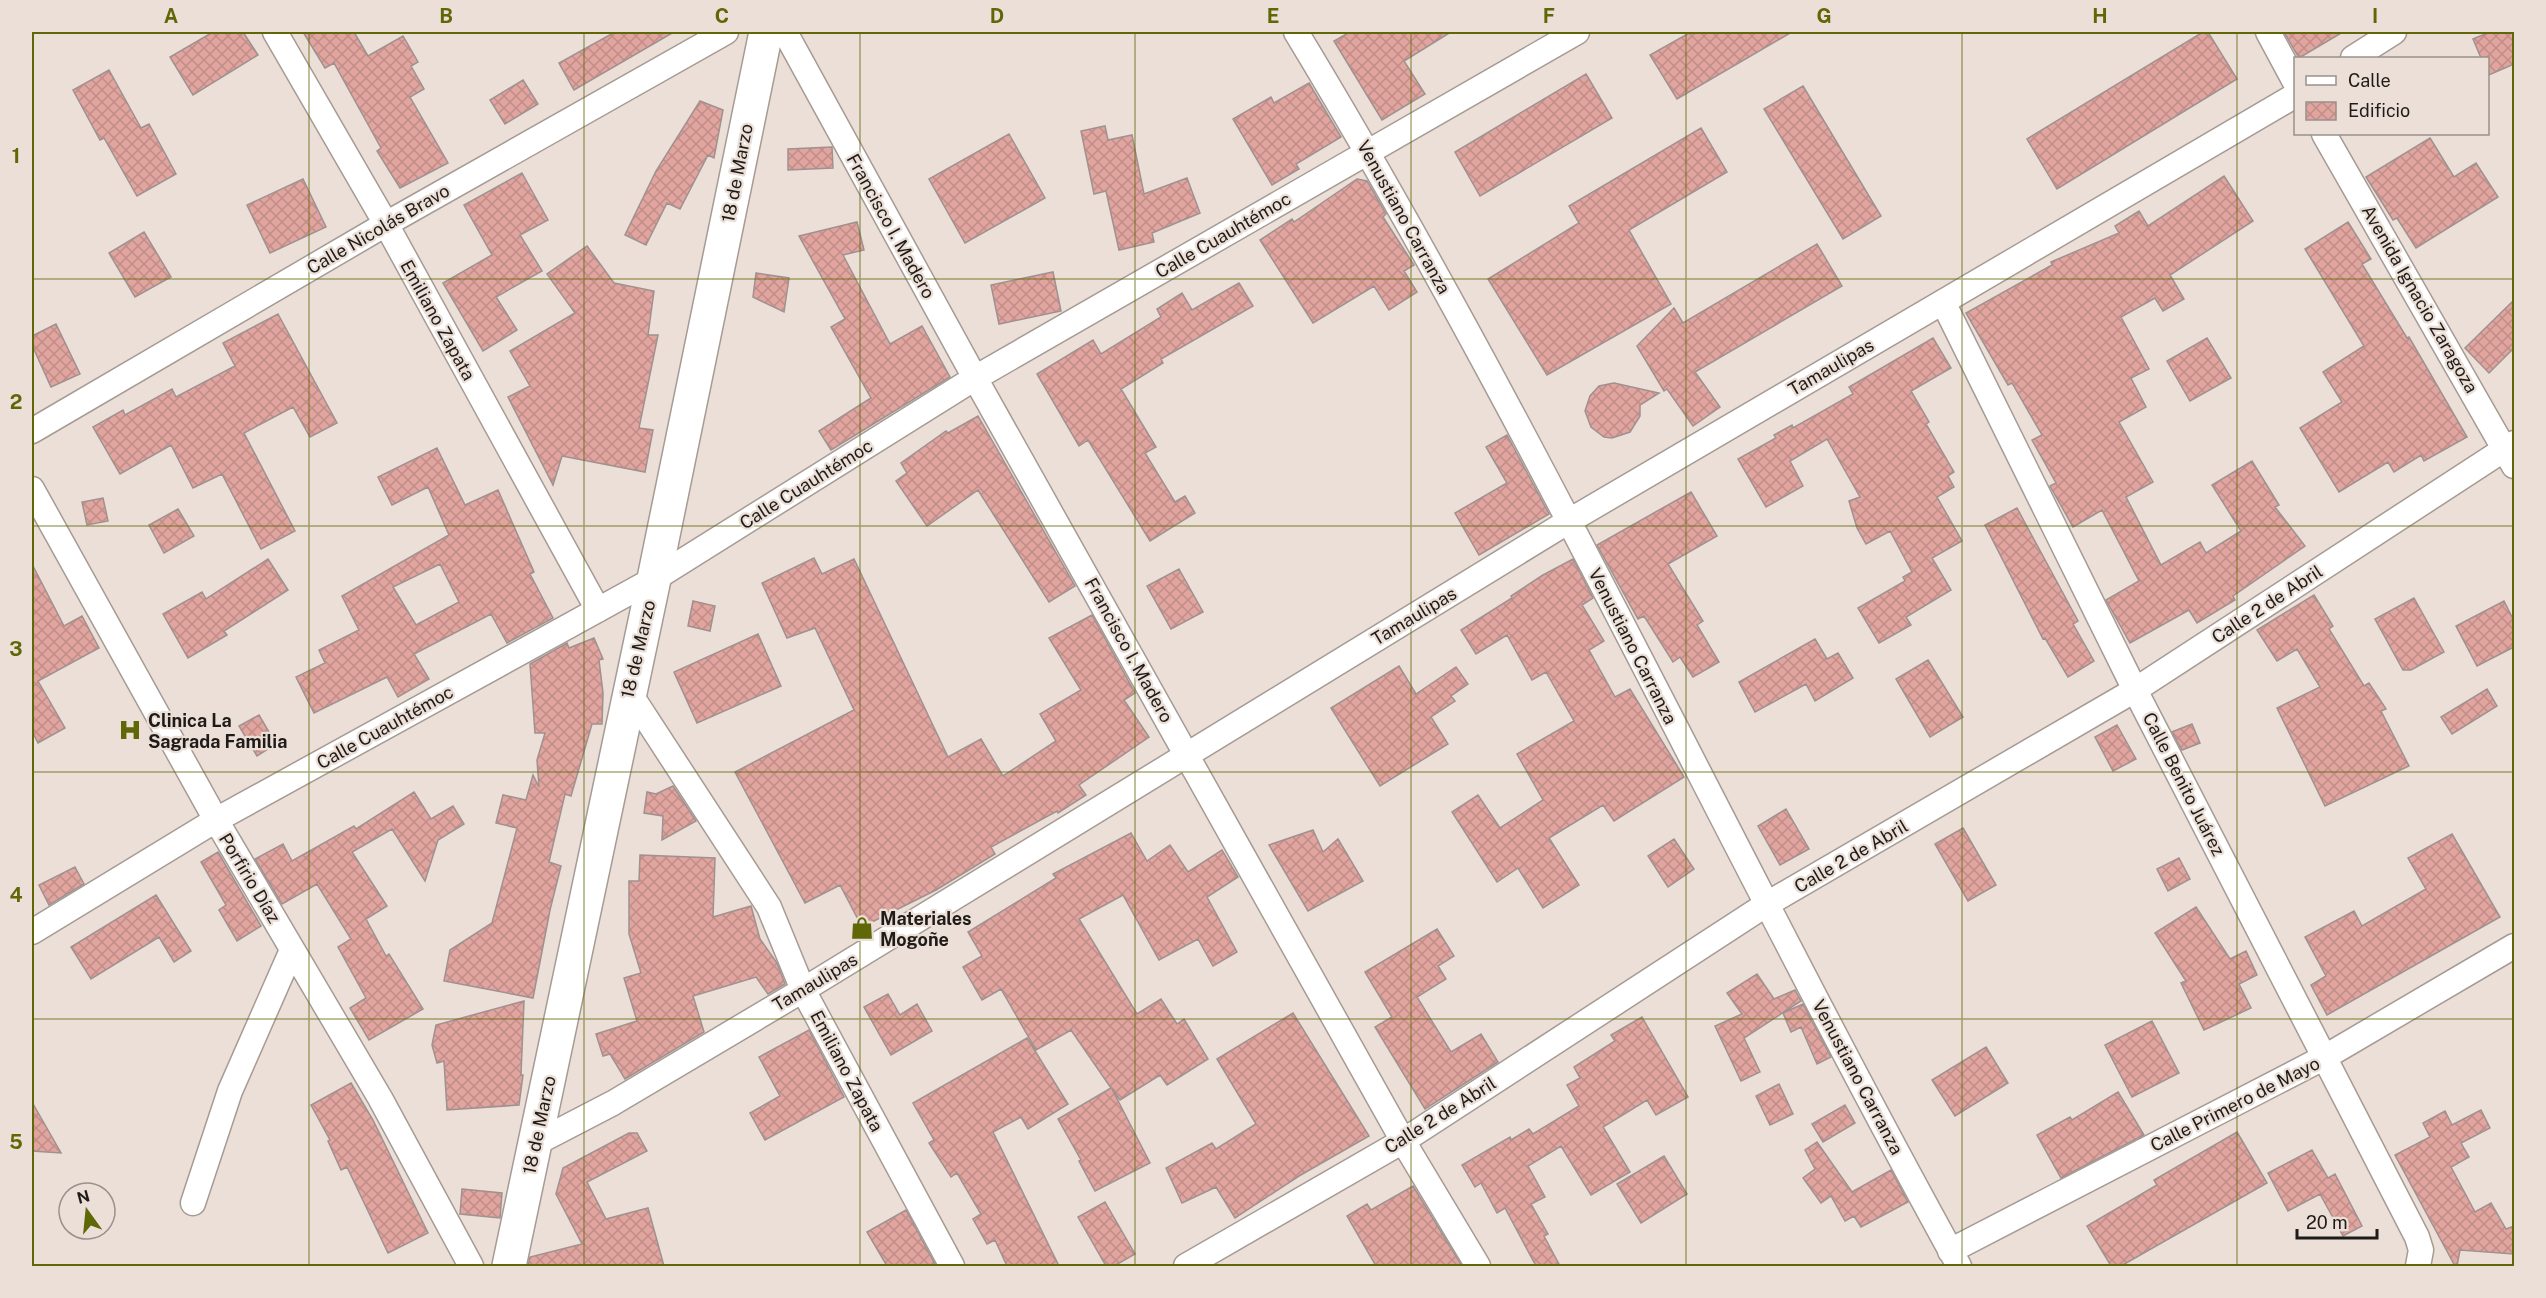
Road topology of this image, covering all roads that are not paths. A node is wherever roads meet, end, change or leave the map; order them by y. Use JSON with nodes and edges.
{"nodes":[{"id":1,"x":275,"y":32,"type":"edge"},
{"id":2,"x":726,"y":32,"type":"edge"},
{"id":3,"x":766,"y":32,"type":"edge"},
{"id":4,"x":784,"y":32,"type":"edge"},
{"id":5,"x":1296,"y":32,"type":"edge"},
{"id":6,"x":1577,"y":32,"type":"edge"},
{"id":7,"x":2268,"y":32,"type":"edge"},
{"id":8,"x":2394,"y":32,"type":"edge"},
{"id":9,"x":2355,"y":57,"type":"edge"},
{"id":10,"x":2294,"y":82,"type":"edge"},
{"id":11,"x":2294,"y":96,"type":"edge"},
{"id":12,"x":2325,"y":135,"type":"edge"},
{"id":13,"x":1368,"y":151,"type":"junction"},
{"id":14,"x":386,"y":224,"type":"junction"},
{"id":15,"x":1942,"y":302,"type":"junction"},
{"id":16,"x":975,"y":378,"type":"junction"},
{"id":17,"x":32,"y":431,"type":"edge"},
{"id":18,"x":2512,"y":452,"type":"edge"},
{"id":19,"x":32,"y":489,"type":"edge"},
{"id":20,"x":1569,"y":521,"type":"junction"},
{"id":21,"x":654,"y":579,"type":"junction"},
{"id":22,"x":598,"y":610,"type":"junction"},
{"id":23,"x":2135,"y":690,"type":"junction"},
{"id":24,"x":629,"y":692,"type":"junction"},
{"id":25,"x":1187,"y":753,"type":"junction"},
{"id":26,"x":216,"y":820,"type":"junction"},
{"id":27,"x":1767,"y":904,"type":"junction"},
{"id":28,"x":32,"y":932,"type":"edge"},
{"id":29,"x":2514,"y":946,"type":"edge"},
{"id":30,"x":292,"y":950,"type":"junction"},
{"id":31,"x":803,"y":990,"type":"junction"},
{"id":32,"x":2325,"y":1057,"type":"junction"},
{"id":33,"x":1403,"y":1140,"type":"junction"},
{"id":34,"x":536,"y":1143,"type":"junction"},
{"id":35,"x":193,"y":1203,"type":"dead end"},
{"id":36,"x":1954,"y":1259,"type":"edge"},
{"id":37,"x":471,"y":1266,"type":"edge"},
{"id":38,"x":509,"y":1266,"type":"edge"},
{"id":39,"x":952,"y":1266,"type":"edge"},
{"id":40,"x":1186,"y":1266,"type":"edge"},
{"id":41,"x":1478,"y":1266,"type":"edge"},
{"id":42,"x":2418,"y":1266,"type":"edge"}],
"edges":[{"from":1,"to":14,"type":"street","name":"Emiliano Zapata"},
{"from":2,"to":14,"type":"street","name":"Calle Nicolás Bravo"},
{"from":3,"to":21,"type":"main road","name":"18 de Marzo"},
{"from":4,"to":16,"type":"street","name":"Francisco I. Madero"},
{"from":5,"to":13,"type":"street","name":"Venustiano Carranza"},
{"from":6,"to":13,"type":"street","name":"Calle Cuauhtémoc"},
{"from":7,"to":10,"type":"street"},
{"from":8,"to":9,"type":"street"},
{"from":11,"to":15,"type":"street","name":"Tamaulipas"},
{"from":12,"to":18,"type":"street","name":"Avenida Ignacio Zaragoza"},
{"from":13,"to":16,"type":"street","name":"Calle Cuauhtémoc"},
{"from":13,"to":20,"type":"street","name":"Venustiano Carranza"},
{"from":14,"to":17,"type":"street","name":"Calle Nicolás Bravo"},
{"from":14,"to":22,"type":"street","name":"Emiliano Zapata"},
{"from":15,"to":20,"type":"street","name":"Tamaulipas"},
{"from":15,"to":23,"type":"street","name":"Calle Benito Juárez"},
{"from":16,"to":21,"type":"street","name":"Calle Cuauhtémoc"},
{"from":16,"to":25,"type":"street","name":"Francisco I. Madero"},
{"from":18,"to":23,"type":"street","name":"Calle 2 de Abril"},
{"from":19,"to":26,"type":"street","name":"Porfirio Díaz"},
{"from":20,"to":25,"type":"street","name":"Tamaulipas"},
{"from":20,"to":27,"type":"street","name":"Venustiano Carranza"},
{"from":21,"to":22,"type":"street","name":"Calle Cuauhtémoc"},
{"from":21,"to":24,"type":"main road","name":"18 de Marzo"},
{"from":22,"to":26,"type":"street","name":"Calle Cuauhtémoc"},
{"from":23,"to":27,"type":"street","name":"Calle 2 de Abril"},
{"from":23,"to":32,"type":"street","name":"Calle Benito Juárez"},
{"from":24,"to":31,"type":"street","name":"Emiliano Zapata"},
{"from":24,"to":34,"type":"main road","name":"18 de Marzo"},
{"from":25,"to":31,"type":"street","name":"Tamaulipas"},
{"from":25,"to":33,"type":"street","name":"Francisco I. Madero"},
{"from":26,"to":28,"type":"street","name":"Calle Cuauhtémoc"},
{"from":26,"to":30,"type":"street","name":"Porfirio Díaz"},
{"from":27,"to":33,"type":"street","name":"Calle 2 de Abril"},
{"from":27,"to":36,"type":"street","name":"Venustiano Carranza"},
{"from":29,"to":32,"type":"street","name":"Calle Primero de Mayo"},
{"from":30,"to":35,"type":"street"},
{"from":30,"to":37,"type":"street","name":"Porfirio Díaz"},
{"from":31,"to":34,"type":"street","name":"Tamaulipas"},
{"from":31,"to":39,"type":"street","name":"Emiliano Zapata"},
{"from":32,"to":36,"type":"street","name":"Calle Primero de Mayo"},
{"from":32,"to":42,"type":"street","name":"Calle Benito Juárez"},
{"from":33,"to":40,"type":"street","name":"Calle 2 de Abril"},
{"from":33,"to":41,"type":"street","name":"Francisco I. Madero"},
{"from":34,"to":38,"type":"main road","name":"18 de Marzo"}]}
